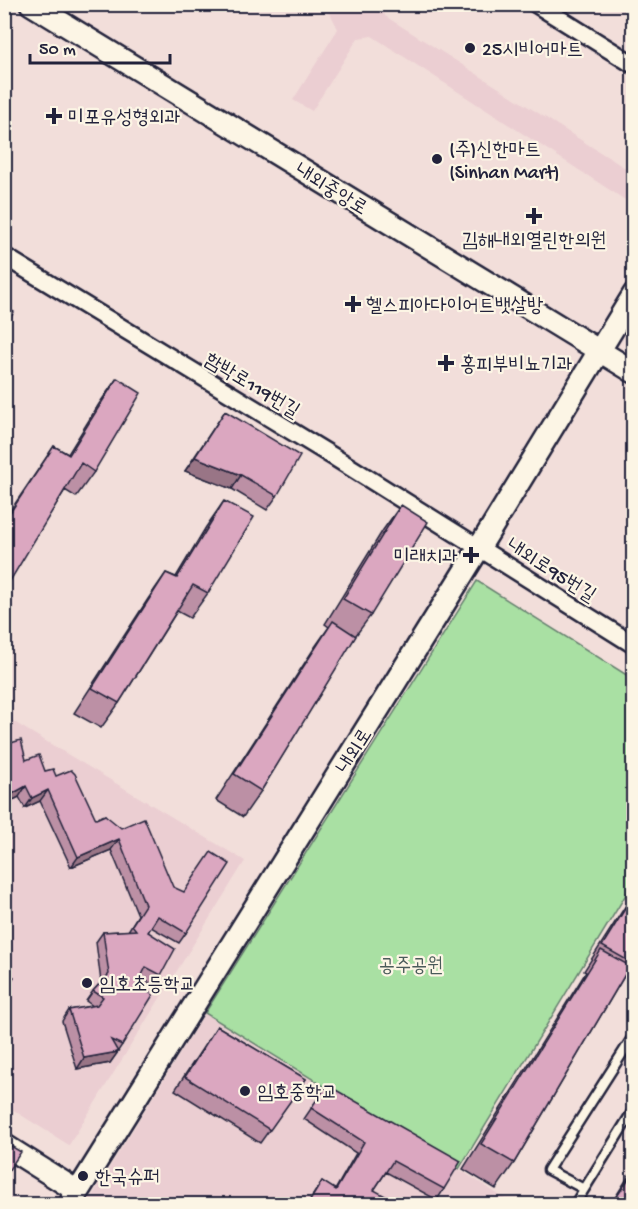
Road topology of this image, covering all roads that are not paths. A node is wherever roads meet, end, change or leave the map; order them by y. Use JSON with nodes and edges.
{"nodes":[{"id":1,"x":31,"y":4,"type":"edge"},
{"id":2,"x":536,"y":4,"type":"edge"},
{"id":3,"x":633,"y":65,"type":"edge"},
{"id":4,"x":4,"y":256,"type":"edge"},
{"id":5,"x":633,"y":294,"type":"edge"},
{"id":6,"x":598,"y":350,"type":"junction"},
{"id":7,"x":633,"y":372,"type":"edge"},
{"id":8,"x":479,"y":548,"type":"junction"},
{"id":9,"x":633,"y":645,"type":"edge"},
{"id":10,"x":633,"y":1035,"type":"edge"},
{"id":11,"x":633,"y":1109,"type":"edge"},
{"id":12,"x":4,"y":1145,"type":"edge"},
{"id":13,"x":584,"y":1189,"type":"junction"},
{"id":14,"x":74,"y":1198,"type":"edge"},
{"id":15,"x":575,"y":1204,"type":"edge"}],
"edges":[{"from":1,"to":6,"type":"street","name":"내외중앙로"},
{"from":2,"to":3,"type":"street"},
{"from":4,"to":8,"type":"street","name":"함박로119번길"},
{"from":5,"to":6,"type":"street","name":"내외로"},
{"from":6,"to":7,"type":"street","name":"내외중앙로"},
{"from":6,"to":8,"type":"street","name":"내외로"},
{"from":8,"to":9,"type":"street","name":"내외로95번길"},
{"from":8,"to":14,"type":"street","name":"내외로"},
{"from":10,"to":13,"type":"lane"},
{"from":11,"to":13,"type":"lane"},
{"from":12,"to":14,"type":"street"},
{"from":13,"to":15,"type":"lane"}]}
